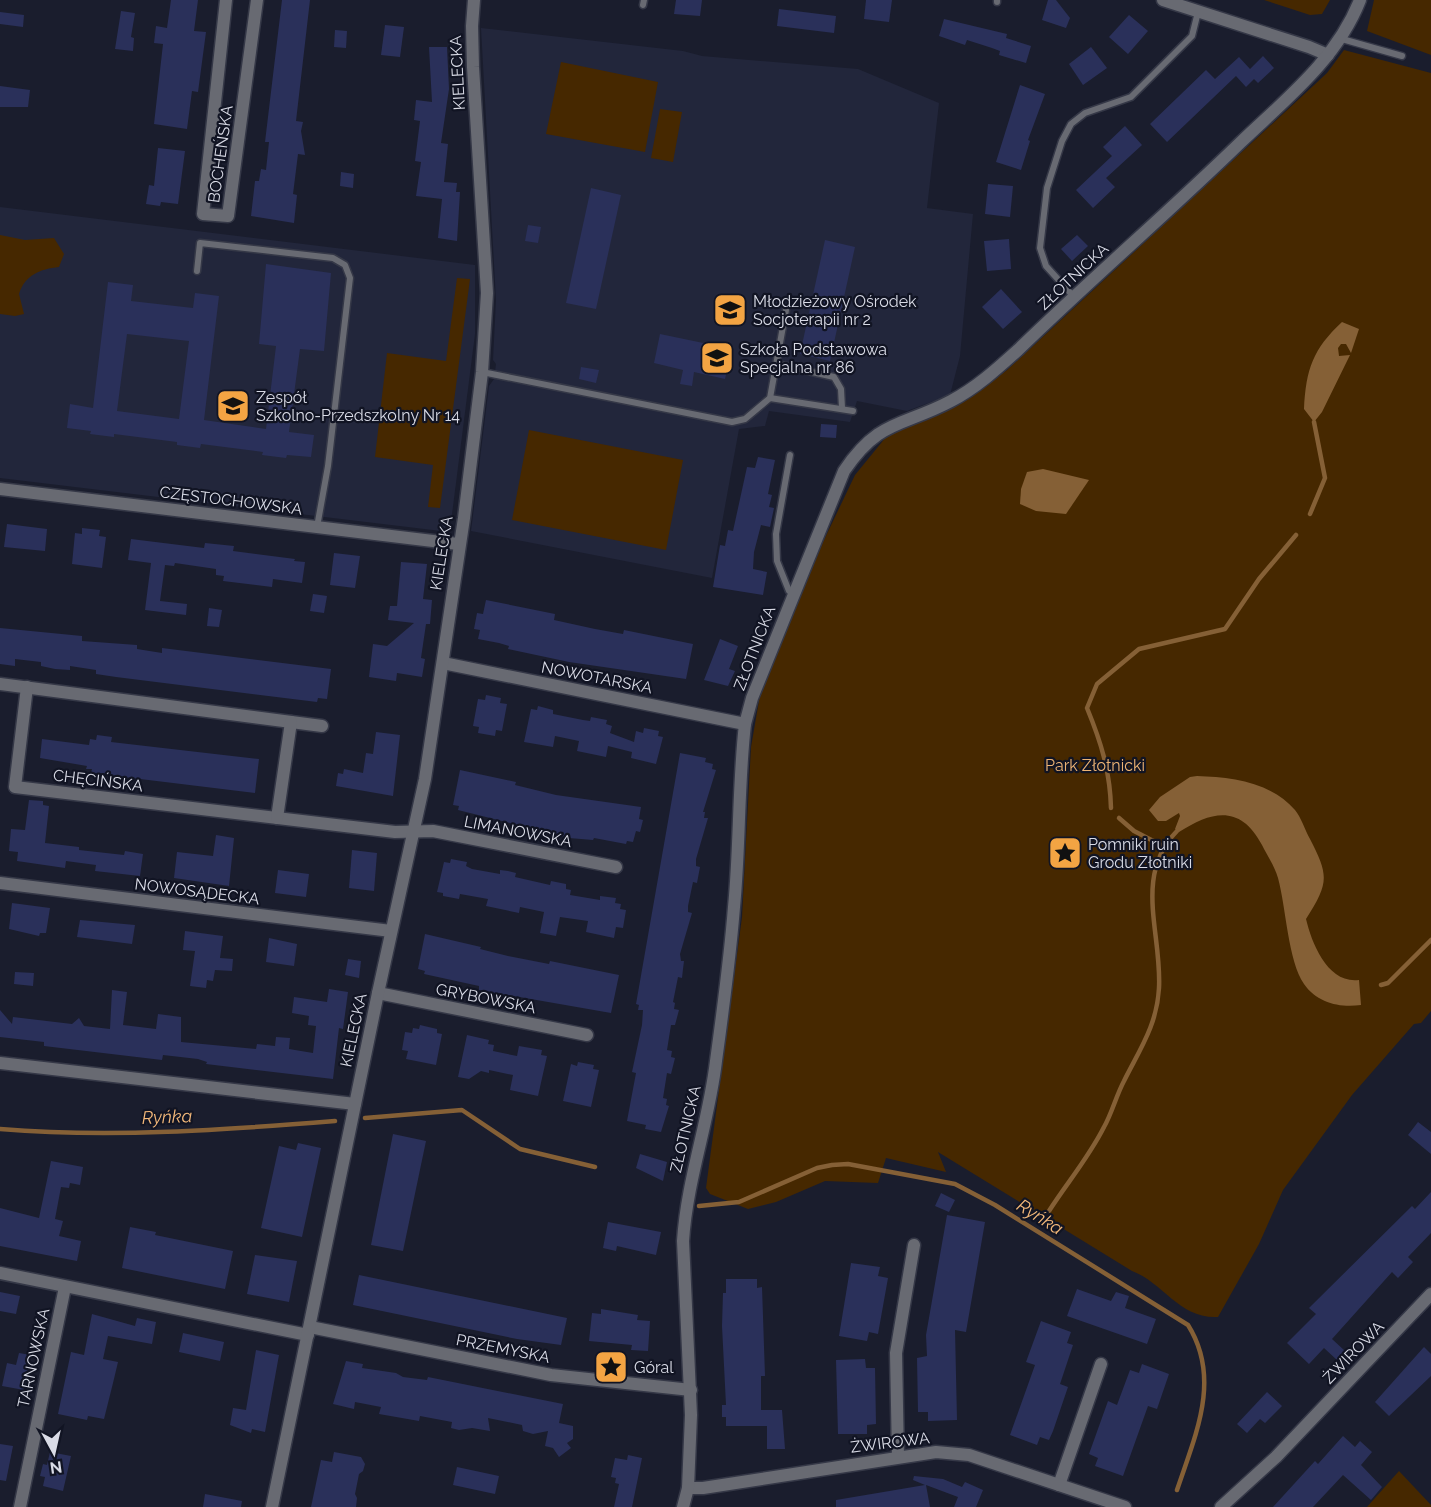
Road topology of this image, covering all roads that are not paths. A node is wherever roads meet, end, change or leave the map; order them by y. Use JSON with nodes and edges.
{"nodes":[{"id":1,"x":226,"y":0,"type":"edge"},
{"id":2,"x":257,"y":0,"type":"edge"},
{"id":3,"x":474,"y":0,"type":"edge"},
{"id":4,"x":1163,"y":0,"type":"edge"},
{"id":5,"x":1359,"y":0,"type":"edge"},
{"id":6,"x":1198,"y":11,"type":"junction"},
{"id":7,"x":1342,"y":39,"type":"junction"},
{"id":8,"x":1328,"y":56,"type":"junction"},
{"id":9,"x":1402,"y":56,"type":"dead end"},
{"id":10,"x":197,"y":270,"type":"dead end"},
{"id":11,"x":1074,"y":297,"type":"junction"},
{"id":12,"x":786,"y":310,"type":"dead end"},
{"id":13,"x":777,"y":364,"type":"junction"},
{"id":14,"x":482,"y":372,"type":"junction"},
{"id":15,"x":770,"y":398,"type":"junction"},
{"id":16,"x":842,"y":408,"type":"junction"},
{"id":17,"x":853,"y":411,"type":"dead end"},
{"id":18,"x":790,"y":455,"type":"dead end"},
{"id":19,"x":0,"y":489,"type":"edge"},
{"id":20,"x":317,"y":527,"type":"junction"},
{"id":21,"x":458,"y":544,"type":"junction"},
{"id":22,"x":794,"y":593,"type":"junction"},
{"id":23,"x":443,"y":663,"type":"junction"},
{"id":24,"x":0,"y":684,"type":"edge"},
{"id":25,"x":27,"y":687,"type":"junction"},
{"id":26,"x":291,"y":722,"type":"junction"},
{"id":27,"x":746,"y":724,"type":"junction"},
{"id":28,"x":322,"y":726,"type":"dead end"},
{"id":29,"x":277,"y":818,"type":"junction"},
{"id":30,"x":413,"y":830,"type":"junction"},
{"id":31,"x":616,"y":867,"type":"dead end"},
{"id":32,"x":0,"y":883,"type":"edge"},
{"id":33,"x":391,"y":931,"type":"junction"},
{"id":34,"x":378,"y":993,"type":"junction"},
{"id":35,"x":587,"y":1035,"type":"dead end"},
{"id":36,"x":0,"y":1063,"type":"edge"},
{"id":37,"x":355,"y":1104,"type":"junction"},
{"id":38,"x":914,"y":1245,"type":"dead end"},
{"id":39,"x":0,"y":1273,"type":"edge"},
{"id":40,"x":65,"y":1287,"type":"junction"},
{"id":41,"x":1431,"y":1293,"type":"edge"},
{"id":42,"x":309,"y":1331,"type":"junction"},
{"id":43,"x":1101,"y":1364,"type":"dead end"},
{"id":44,"x":691,"y":1390,"type":"junction"},
{"id":45,"x":898,"y":1457,"type":"junction"},
{"id":46,"x":1059,"y":1485,"type":"junction"},
{"id":47,"x":688,"y":1488,"type":"junction"},
{"id":48,"x":20,"y":1507,"type":"edge"},
{"id":49,"x":272,"y":1507,"type":"edge"},
{"id":50,"x":683,"y":1507,"type":"edge"},
{"id":51,"x":1125,"y":1507,"type":"edge"},
{"id":52,"x":1221,"y":1507,"type":"edge"}],
"edges":[{"from":1,"to":2,"type":"street","name":"BOCHEŃSKA"},
{"from":3,"to":14,"type":"street","name":"KIELECKA"},
{"from":4,"to":6,"type":"street"},
{"from":5,"to":7,"type":"street","name":"ZŁOTNICKA"},
{"from":6,"to":8,"type":"street"},
{"from":6,"to":11,"type":"lane"},
{"from":7,"to":8,"type":"street","name":"ZŁOTNICKA"},
{"from":7,"to":9,"type":"lane"},
{"from":8,"to":11,"type":"street","name":"ZŁOTNICKA"},
{"from":10,"to":20,"type":"lane"},
{"from":11,"to":22,"type":"street","name":"ZŁOTNICKA"},
{"from":12,"to":13,"type":"lane"},
{"from":13,"to":15,"type":"lane"},
{"from":13,"to":16,"type":"lane"},
{"from":14,"to":15,"type":"lane"},
{"from":14,"to":21,"type":"street","name":"KIELECKA"},
{"from":15,"to":16,"type":"lane"},
{"from":16,"to":17,"type":"lane"},
{"from":18,"to":22,"type":"lane"},
{"from":19,"to":20,"type":"street","name":"CZĘSTOCHOWSKA"},
{"from":20,"to":21,"type":"street","name":"CZĘSTOCHOWSKA"},
{"from":21,"to":23,"type":"street","name":"KIELECKA"},
{"from":22,"to":27,"type":"street","name":"ZŁOTNICKA"},
{"from":23,"to":27,"type":"street","name":"NOWOTARSKA"},
{"from":23,"to":30,"type":"street","name":"KIELECKA"},
{"from":24,"to":25,"type":"street"},
{"from":25,"to":26,"type":"street"},
{"from":25,"to":29,"type":"street","name":"CHĘCIŃSKA"},
{"from":26,"to":28,"type":"street"},
{"from":26,"to":29,"type":"street"},
{"from":27,"to":44,"type":"street","name":"ZŁOTNICKA"},
{"from":29,"to":30,"type":"street","name":"CHĘCIŃSKA"},
{"from":30,"to":31,"type":"street","name":"LIMANOWSKA"},
{"from":30,"to":33,"type":"street","name":"KIELECKA"},
{"from":32,"to":33,"type":"street","name":"NOWOSĄDECKA"},
{"from":33,"to":34,"type":"street","name":"KIELECKA"},
{"from":34,"to":35,"type":"street","name":"GRYBOWSKA"},
{"from":34,"to":37,"type":"street","name":"KIELECKA"},
{"from":36,"to":37,"type":"street"},
{"from":37,"to":42,"type":"street","name":"KIELECKA"},
{"from":38,"to":45,"type":"street"},
{"from":39,"to":40,"type":"street","name":"PRZEMYSKA"},
{"from":40,"to":42,"type":"street","name":"PRZEMYSKA"},
{"from":40,"to":48,"type":"street","name":"TARNOWSKA"},
{"from":41,"to":52,"type":"street","name":"ŻWIROWA"},
{"from":42,"to":44,"type":"street","name":"PRZEMYSKA"},
{"from":42,"to":49,"type":"street","name":"KIELECKA"},
{"from":43,"to":46,"type":"street"},
{"from":44,"to":47,"type":"street","name":"ZŁOTNICKA"},
{"from":45,"to":46,"type":"street","name":"ŻWIROWA"},
{"from":45,"to":47,"type":"street","name":"ŻWIROWA"},
{"from":46,"to":51,"type":"street","name":"ŻWIROWA"},
{"from":47,"to":50,"type":"street","name":"ZŁOTNICKA"}]}
